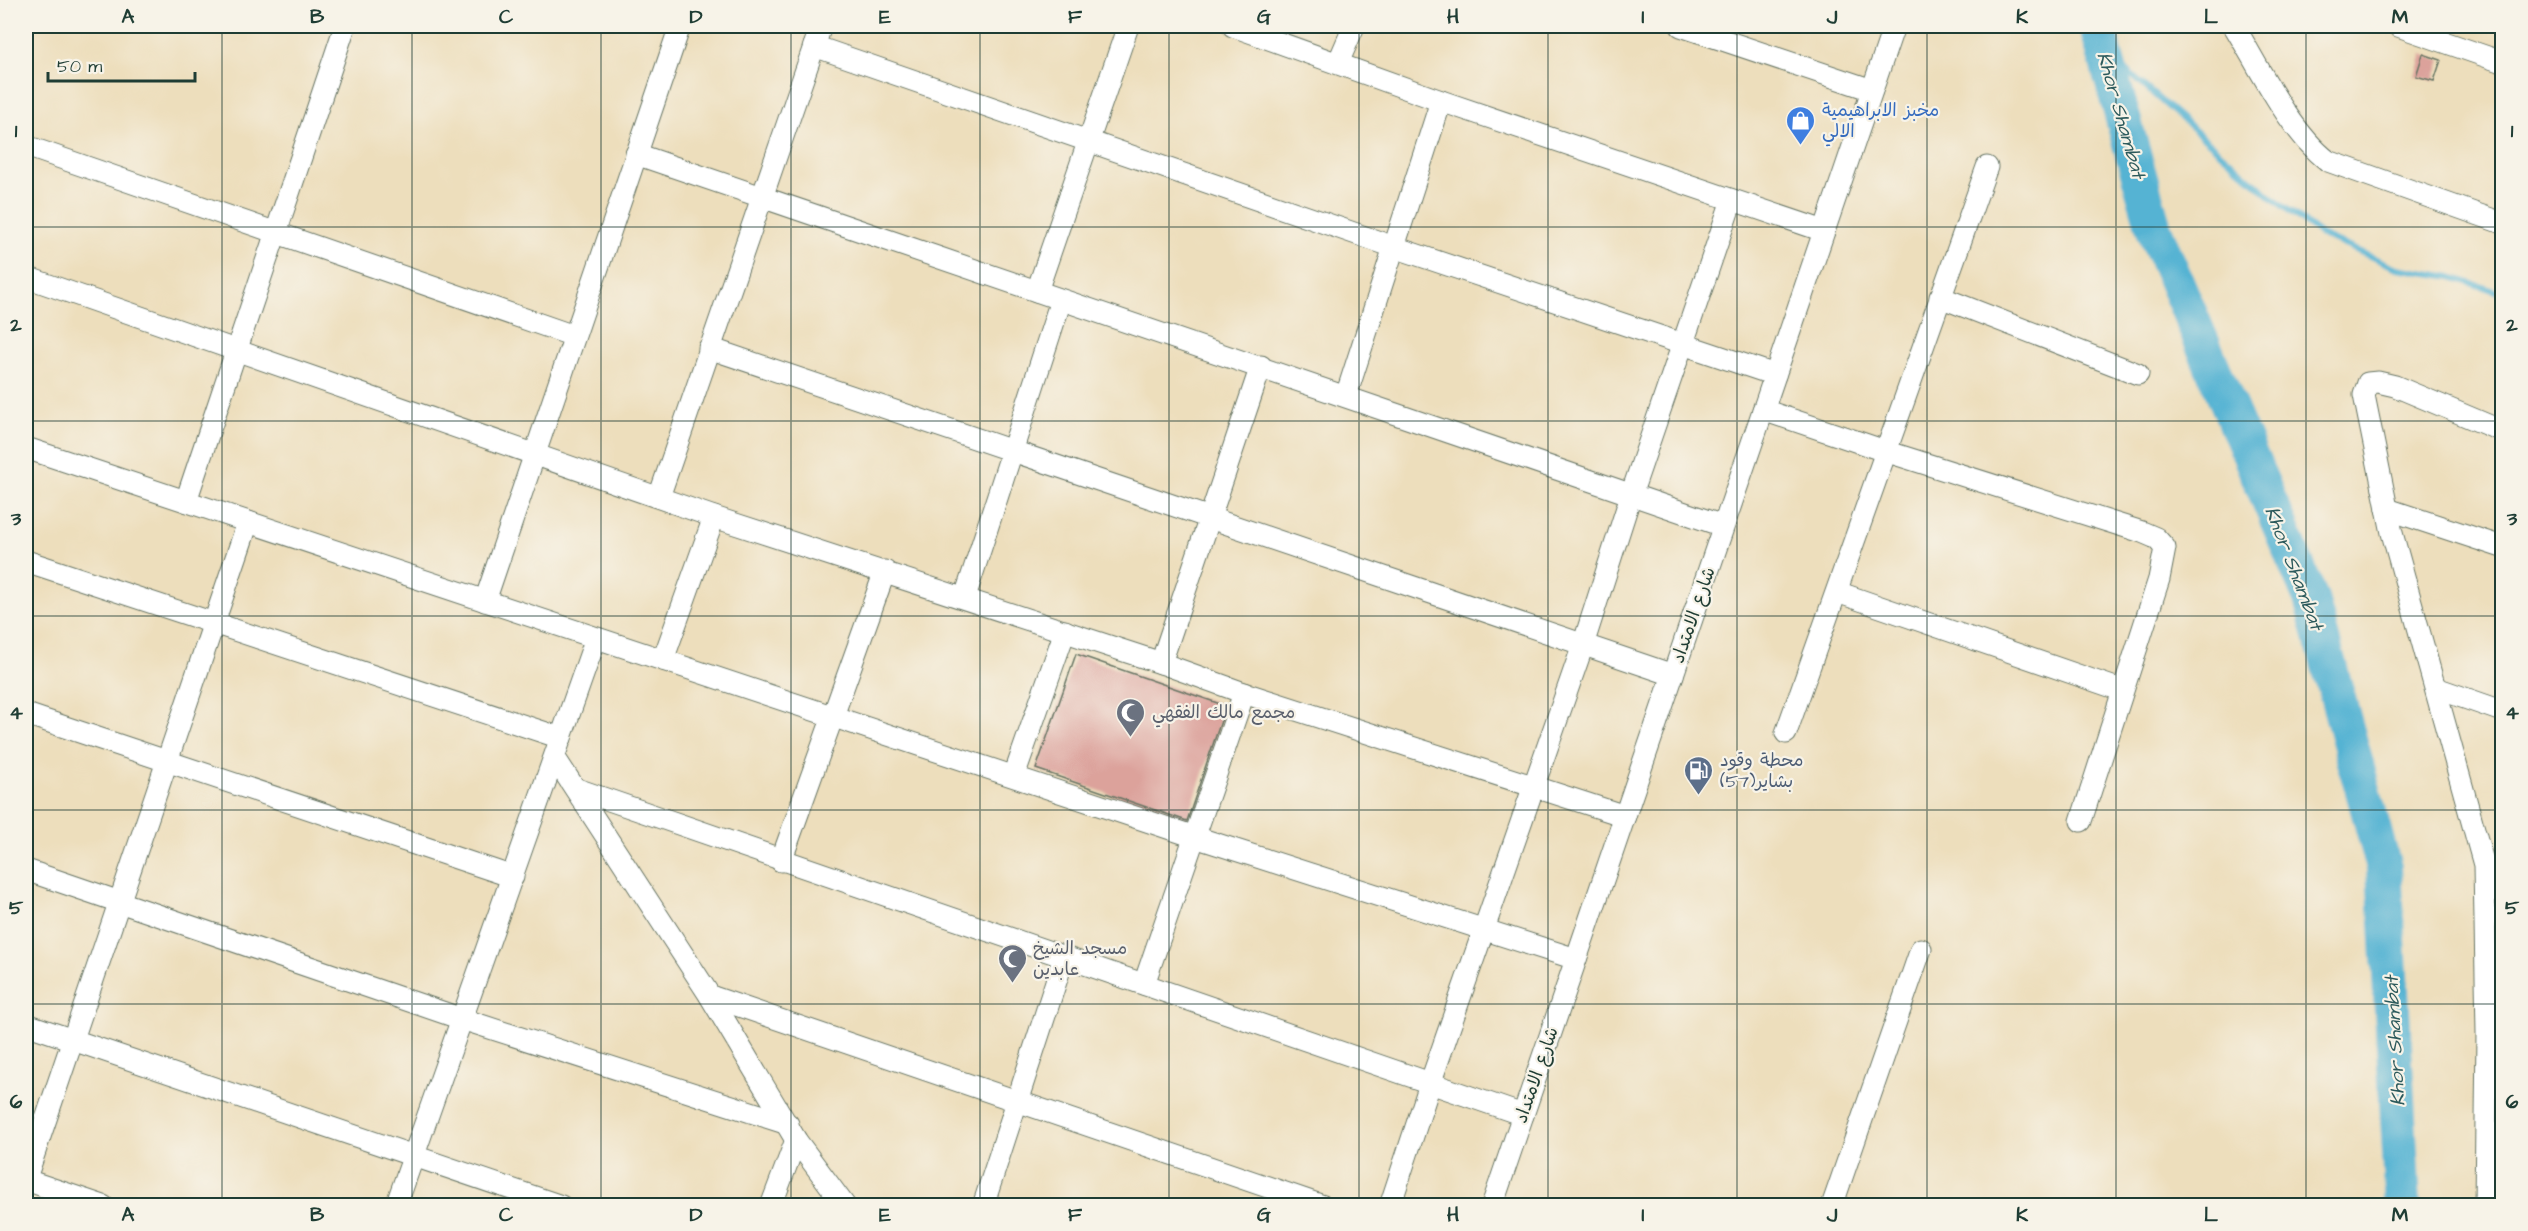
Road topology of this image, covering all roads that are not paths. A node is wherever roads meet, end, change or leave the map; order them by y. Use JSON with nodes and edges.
{"nodes":[{"id":1,"x":345,"y":26,"type":"edge"},
{"id":2,"x":680,"y":26,"type":"edge"},
{"id":3,"x":821,"y":26,"type":"edge"},
{"id":4,"x":1128,"y":26,"type":"edge"},
{"id":5,"x":1233,"y":26,"type":"edge"},
{"id":6,"x":1354,"y":26,"type":"edge"},
{"id":7,"x":1682,"y":26,"type":"edge"},
{"id":8,"x":1894,"y":26,"type":"edge"},
{"id":9,"x":2234,"y":26,"type":"edge"},
{"id":10,"x":2398,"y":26,"type":"edge"},
{"id":11,"x":814,"y":46,"type":"junction"},
{"id":12,"x":2502,"y":62,"type":"edge"},
{"id":13,"x":1338,"y":63,"type":"junction"},
{"id":14,"x":1872,"y":90,"type":"junction"},
{"id":15,"x":1441,"y":101,"type":"junction"},
{"id":16,"x":1088,"y":142,"type":"junction"},
{"id":17,"x":26,"y":146,"type":"edge"},
{"id":18,"x":636,"y":154,"type":"junction"},
{"id":19,"x":1987,"y":167,"type":"dead end"},
{"id":20,"x":762,"y":197,"type":"junction"},
{"id":21,"x":1732,"y":200,"type":"junction"},
{"id":22,"x":2502,"y":223,"type":"edge"},
{"id":23,"x":1824,"y":231,"type":"junction"},
{"id":24,"x":276,"y":233,"type":"junction"},
{"id":25,"x":1394,"y":247,"type":"junction"},
{"id":26,"x":26,"y":277,"type":"edge"},
{"id":27,"x":1037,"y":291,"type":"junction"},
{"id":28,"x":1940,"y":297,"type":"junction"},
{"id":29,"x":1061,"y":300,"type":"junction"},
{"id":30,"x":574,"y":336,"type":"junction"},
{"id":31,"x":1682,"y":344,"type":"junction"},
{"id":32,"x":709,"y":348,"type":"junction"},
{"id":33,"x":237,"y":349,"type":"junction"},
{"id":34,"x":1261,"y":366,"type":"junction"},
{"id":35,"x":2138,"y":374,"type":"dead end"},
{"id":36,"x":1775,"y":375,"type":"junction"},
{"id":37,"x":1346,"y":396,"type":"junction"},
{"id":38,"x":1763,"y":410,"type":"junction"},
{"id":39,"x":2502,"y":431,"type":"edge"},
{"id":40,"x":26,"y":448,"type":"edge"},
{"id":41,"x":1012,"y":449,"type":"junction"},
{"id":42,"x":1885,"y":452,"type":"junction"},
{"id":43,"x":535,"y":453,"type":"junction"},
{"id":44,"x":1631,"y":495,"type":"junction"},
{"id":45,"x":659,"y":497,"type":"junction"},
{"id":46,"x":186,"y":501,"type":"junction"},
{"id":47,"x":2387,"y":509,"type":"junction"},
{"id":48,"x":714,"y":517,"type":"junction"},
{"id":49,"x":1209,"y":517,"type":"junction"},
{"id":50,"x":248,"y":522,"type":"junction"},
{"id":51,"x":1723,"y":526,"type":"junction"},
{"id":52,"x":2502,"y":547,"type":"edge"},
{"id":53,"x":26,"y":561,"type":"edge"},
{"id":54,"x":885,"y":571,"type":"junction"},
{"id":55,"x":1836,"y":592,"type":"junction"},
{"id":56,"x":964,"y":597,"type":"junction"},
{"id":57,"x":485,"y":601,"type":"junction"},
{"id":58,"x":213,"y":623,"type":"junction"},
{"id":59,"x":1065,"y":631,"type":"junction"},
{"id":60,"x":596,"y":638,"type":"junction"},
{"id":61,"x":1583,"y":645,"type":"junction"},
{"id":62,"x":663,"y":660,"type":"junction"},
{"id":63,"x":1161,"y":663,"type":"junction"},
{"id":64,"x":1673,"y":675,"type":"junction"},
{"id":65,"x":2436,"y":688,"type":"junction"},
{"id":66,"x":2121,"y":690,"type":"junction"},
{"id":67,"x":1245,"y":693,"type":"junction"},
{"id":68,"x":2502,"y":711,"type":"edge"},
{"id":69,"x":26,"y":714,"type":"edge"},
{"id":70,"x":834,"y":716,"type":"junction"},
{"id":71,"x":1786,"y":733,"type":"dead end"},
{"id":72,"x":558,"y":748,"type":"junction"},
{"id":73,"x":167,"y":760,"type":"junction"},
{"id":74,"x":1014,"y":776,"type":"junction"},
{"id":75,"x":1534,"y":786,"type":"junction"},
{"id":76,"x":577,"y":789,"type":"junction"},
{"id":77,"x":1625,"y":816,"type":"junction"},
{"id":78,"x":2081,"y":821,"type":"dead end"},
{"id":79,"x":1195,"y":837,"type":"junction"},
{"id":80,"x":781,"y":861,"type":"junction"},
{"id":81,"x":2493,"y":868,"type":"edge"},
{"id":82,"x":26,"y":870,"type":"edge"},
{"id":83,"x":513,"y":877,"type":"junction"},
{"id":84,"x":119,"y":902,"type":"junction"},
{"id":85,"x":1484,"y":930,"type":"junction"},
{"id":86,"x":1922,"y":950,"type":"dead end"},
{"id":87,"x":1064,"y":957,"type":"junction"},
{"id":88,"x":1576,"y":959,"type":"junction"},
{"id":89,"x":1144,"y":984,"type":"junction"},
{"id":90,"x":710,"y":996,"type":"junction"},
{"id":91,"x":462,"y":1019,"type":"junction"},
{"id":92,"x":26,"y":1024,"type":"edge"},
{"id":93,"x":2495,"y":1035,"type":"edge"},
{"id":94,"x":73,"y":1040,"type":"junction"},
{"id":95,"x":1431,"y":1081,"type":"junction"},
{"id":96,"x":1017,"y":1100,"type":"junction"},
{"id":97,"x":1523,"y":1114,"type":"junction"},
{"id":98,"x":792,"y":1132,"type":"junction"},
{"id":99,"x":414,"y":1155,"type":"junction"},
{"id":100,"x":26,"y":1179,"type":"edge"},
{"id":101,"x":2491,"y":1196,"type":"edge"},
{"id":102,"x":103,"y":1206,"type":"edge"},
{"id":103,"x":396,"y":1206,"type":"edge"},
{"id":104,"x":561,"y":1206,"type":"edge"},
{"id":105,"x":771,"y":1206,"type":"edge"},
{"id":106,"x":846,"y":1206,"type":"edge"},
{"id":107,"x":983,"y":1206,"type":"edge"},
{"id":108,"x":1323,"y":1206,"type":"edge"},
{"id":109,"x":1390,"y":1206,"type":"edge"},
{"id":110,"x":1492,"y":1206,"type":"edge"},
{"id":111,"x":1832,"y":1206,"type":"edge"}],
"edges":[{"from":1,"to":24,"type":"street"},
{"from":2,"to":18,"type":"street"},
{"from":3,"to":11,"type":"street"},
{"from":4,"to":16,"type":"street"},
{"from":5,"to":13,"type":"street"},
{"from":6,"to":13,"type":"street"},
{"from":7,"to":14,"type":"street"},
{"from":8,"to":14,"type":"street","name":"شارع الامتداد"},
{"from":9,"to":22,"type":"street"},
{"from":10,"to":12,"type":"street"},
{"from":11,"to":16,"type":"street"},
{"from":11,"to":20,"type":"street"},
{"from":13,"to":15,"type":"street"},
{"from":14,"to":23,"type":"street","name":"شارع الامتداد"},
{"from":15,"to":21,"type":"street"},
{"from":15,"to":25,"type":"street"},
{"from":16,"to":25,"type":"street"},
{"from":16,"to":27,"type":"street"},
{"from":17,"to":24,"type":"street"},
{"from":18,"to":20,"type":"street"},
{"from":18,"to":30,"type":"street"},
{"from":19,"to":28,"type":"street"},
{"from":20,"to":27,"type":"street"},
{"from":20,"to":32,"type":"street"},
{"from":21,"to":23,"type":"street"},
{"from":21,"to":31,"type":"street"},
{"from":23,"to":36,"type":"street","name":"شارع الامتداد"},
{"from":24,"to":30,"type":"street"},
{"from":24,"to":33,"type":"street"},
{"from":25,"to":31,"type":"street"},
{"from":25,"to":37,"type":"street"},
{"from":26,"to":33,"type":"street"},
{"from":27,"to":29,"type":"street"},
{"from":28,"to":35,"type":"street"},
{"from":28,"to":42,"type":"street"},
{"from":29,"to":34,"type":"street"},
{"from":29,"to":41,"type":"street"},
{"from":30,"to":43,"type":"street"},
{"from":31,"to":36,"type":"street"},
{"from":31,"to":44,"type":"street"},
{"from":32,"to":41,"type":"street"},
{"from":32,"to":45,"type":"street"},
{"from":33,"to":43,"type":"street"},
{"from":33,"to":46,"type":"street"},
{"from":34,"to":37,"type":"street"},
{"from":34,"to":49,"type":"street"},
{"from":36,"to":38,"type":"street","name":"شارع الامتداد"},
{"from":37,"to":44,"type":"street"},
{"from":38,"to":42,"type":"street"},
{"from":38,"to":51,"type":"street","name":"شارع الامتداد"},
{"from":39,"to":47,"type":"street"},
{"from":40,"to":46,"type":"street"},
{"from":41,"to":49,"type":"street"},
{"from":41,"to":56,"type":"street"},
{"from":42,"to":55,"type":"street"},
{"from":42,"to":66,"type":"street"},
{"from":43,"to":45,"type":"street"},
{"from":43,"to":57,"type":"street"},
{"from":44,"to":51,"type":"street"},
{"from":44,"to":61,"type":"street"},
{"from":45,"to":48,"type":"street"},
{"from":46,"to":50,"type":"street"},
{"from":47,"to":52,"type":"street"},
{"from":47,"to":65,"type":"street"},
{"from":48,"to":54,"type":"street"},
{"from":48,"to":62,"type":"street"},
{"from":49,"to":61,"type":"street"},
{"from":49,"to":63,"type":"street"},
{"from":50,"to":57,"type":"street"},
{"from":50,"to":58,"type":"street"},
{"from":51,"to":64,"type":"street","name":"شارع الامتداد"},
{"from":53,"to":58,"type":"street"},
{"from":54,"to":56,"type":"street"},
{"from":54,"to":70,"type":"street"},
{"from":55,"to":66,"type":"street"},
{"from":55,"to":71,"type":"street"},
{"from":56,"to":59,"type":"street"},
{"from":57,"to":60,"type":"street"},
{"from":58,"to":72,"type":"street"},
{"from":58,"to":73,"type":"street"},
{"from":59,"to":63,"type":"street"},
{"from":59,"to":74,"type":"street"},
{"from":60,"to":62,"type":"street"},
{"from":60,"to":72,"type":"street"},
{"from":61,"to":64,"type":"street"},
{"from":61,"to":75,"type":"street"},
{"from":62,"to":70,"type":"street"},
{"from":63,"to":67,"type":"street"},
{"from":64,"to":77,"type":"street","name":"شارع الامتداد"},
{"from":65,"to":68,"type":"street"},
{"from":65,"to":81,"type":"street"},
{"from":66,"to":78,"type":"street"},
{"from":67,"to":75,"type":"street"},
{"from":67,"to":79,"type":"street"},
{"from":69,"to":73,"type":"street"},
{"from":70,"to":74,"type":"street"},
{"from":70,"to":80,"type":"street"},
{"from":72,"to":76,"type":"street"},
{"from":72,"to":83,"type":"street"},
{"from":73,"to":83,"type":"street"},
{"from":73,"to":84,"type":"street"},
{"from":74,"to":79,"type":"street"},
{"from":75,"to":77,"type":"street"},
{"from":75,"to":85,"type":"street"},
{"from":76,"to":80,"type":"street"},
{"from":76,"to":90,"type":"street"},
{"from":77,"to":88,"type":"street","name":"شارع الامتداد"},
{"from":79,"to":85,"type":"street"},
{"from":79,"to":89,"type":"street"},
{"from":80,"to":87,"type":"street"},
{"from":81,"to":93,"type":"street"},
{"from":82,"to":84,"type":"street"},
{"from":83,"to":91,"type":"street"},
{"from":84,"to":91,"type":"street"},
{"from":84,"to":94,"type":"street"},
{"from":85,"to":88,"type":"street"},
{"from":85,"to":95,"type":"street"},
{"from":86,"to":111,"type":"street"},
{"from":87,"to":89,"type":"street"},
{"from":87,"to":96,"type":"street"},
{"from":88,"to":97,"type":"street","name":"شارع الامتداد"},
{"from":89,"to":95,"type":"street"},
{"from":90,"to":96,"type":"street"},
{"from":90,"to":98,"type":"street"},
{"from":91,"to":98,"type":"street"},
{"from":91,"to":99,"type":"street"},
{"from":92,"to":94,"type":"street"},
{"from":93,"to":101,"type":"street"},
{"from":94,"to":99,"type":"street"},
{"from":94,"to":100,"type":"street"},
{"from":95,"to":97,"type":"street"},
{"from":95,"to":109,"type":"street"},
{"from":96,"to":107,"type":"street"},
{"from":96,"to":108,"type":"street"},
{"from":97,"to":110,"type":"street","name":"شارع الامتداد"},
{"from":98,"to":105,"type":"street"},
{"from":98,"to":106,"type":"street"},
{"from":99,"to":103,"type":"street"},
{"from":99,"to":104,"type":"street"},
{"from":100,"to":102,"type":"street"}]}
